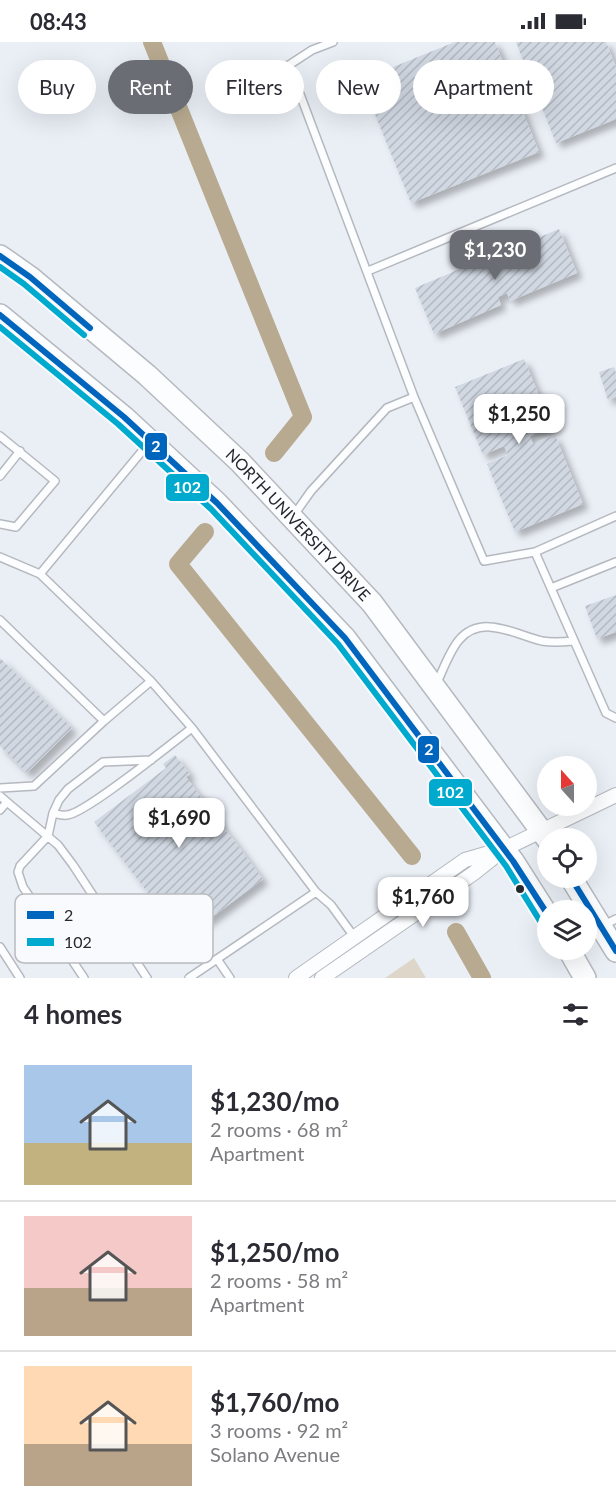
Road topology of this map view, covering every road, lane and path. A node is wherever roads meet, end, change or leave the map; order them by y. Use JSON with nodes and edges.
{"nodes":[{"id":1,"x":333,"y":42,"type":"edge"},
{"id":2,"x":616,"y":168,"type":"edge"},
{"id":3,"x":0,"y":256,"type":"edge"},
{"id":4,"x":368,"y":271,"type":"junction"},
{"id":5,"x":0,"y":315,"type":"edge"},
{"id":6,"x":414,"y":397,"type":"junction"},
{"id":7,"x":0,"y":436,"type":"edge"},
{"id":8,"x":150,"y":442,"type":"junction"},
{"id":9,"x":20,"y":451,"type":"junction"},
{"id":10,"x":0,"y":476,"type":"edge"},
{"id":11,"x":616,"y":516,"type":"edge"},
{"id":12,"x":292,"y":517,"type":"junction"},
{"id":13,"x":0,"y":524,"type":"edge"},
{"id":14,"x":535,"y":552,"type":"junction"},
{"id":15,"x":0,"y":557,"type":"edge"},
{"id":16,"x":616,"y":562,"type":"edge"},
{"id":17,"x":40,"y":574,"type":"junction"},
{"id":18,"x":551,"y":588,"type":"junction"},
{"id":19,"x":0,"y":620,"type":"edge"},
{"id":20,"x":574,"y":641,"type":"junction"},
{"id":21,"x":150,"y":681,"type":"junction"},
{"id":22,"x":435,"y":687,"type":"junction"},
{"id":23,"x":616,"y":718,"type":"edge"},
{"id":24,"x":104,"y":721,"type":"junction"},
{"id":25,"x":192,"y":728,"type":"junction"},
{"id":26,"x":151,"y":759,"type":"junction"},
{"id":27,"x":0,"y":788,"type":"edge"},
{"id":28,"x":616,"y":795,"type":"edge"},
{"id":29,"x":0,"y":796,"type":"edge"},
{"id":30,"x":7,"y":802,"type":"junction"},
{"id":31,"x":0,"y":810,"type":"edge"},
{"id":32,"x":53,"y":813,"type":"junction"},
{"id":33,"x":539,"y":828,"type":"edge"},
{"id":34,"x":557,"y":828,"type":"edge"},
{"id":35,"x":48,"y":836,"type":"junction"},
{"id":36,"x":537,"y":837,"type":"edge"},
{"id":37,"x":504,"y":849,"type":"junction"},
{"id":38,"x":580,"y":888,"type":"edge"},
{"id":39,"x":316,"y":892,"type":"junction"},
{"id":40,"x":28,"y":894,"type":"edge"},
{"id":41,"x":92,"y":894,"type":"edge"},
{"id":42,"x":537,"y":900,"type":"edge"},
{"id":43,"x":609,"y":922,"type":"edge"},
{"id":44,"x":355,"y":938,"type":"junction"},
{"id":45,"x":0,"y":947,"type":"edge"},
{"id":46,"x":616,"y":951,"type":"edge"},
{"id":47,"x":218,"y":959,"type":"junction"},
{"id":48,"x":575,"y":960,"type":"edge"},
{"id":49,"x":213,"y":962,"type":"edge"},
{"id":50,"x":74,"y":963,"type":"edge"},
{"id":51,"x":137,"y":963,"type":"edge"},
{"id":52,"x":212,"y":963,"type":"edge"},
{"id":53,"x":20,"y":978,"type":"edge"},
{"id":54,"x":84,"y":978,"type":"edge"},
{"id":55,"x":147,"y":978,"type":"edge"},
{"id":56,"x":189,"y":978,"type":"edge"},
{"id":57,"x":230,"y":978,"type":"edge"},
{"id":58,"x":296,"y":978,"type":"edge"},
{"id":59,"x":321,"y":978,"type":"edge"},
{"id":60,"x":585,"y":978,"type":"edge"}],
"edges":[{"from":1,"to":4,"type":"lane"},
{"from":2,"to":4,"type":"lane"},
{"from":3,"to":12,"type":"main road","name":"NORTH UNIVERSITY DRIVE"},
{"from":4,"to":6,"type":"lane"},
{"from":5,"to":8,"type":"main road"},
{"from":6,"to":12,"type":"lane"},
{"from":6,"to":14,"type":"lane"},
{"from":7,"to":9,"type":"lane"},
{"from":8,"to":17,"type":"lane"},
{"from":8,"to":37,"type":"main road"},
{"from":9,"to":10,"type":"lane"},
{"from":9,"to":13,"type":"lane"},
{"from":11,"to":14,"type":"lane"},
{"from":12,"to":22,"type":"main road","name":"NORTH UNIVERSITY DRIVE"},
{"from":14,"to":18,"type":"lane"},
{"from":15,"to":17,"type":"lane"},
{"from":16,"to":18,"type":"lane"},
{"from":17,"to":21,"type":"lane"},
{"from":18,"to":20,"type":"lane"},
{"from":19,"to":24,"type":"lane"},
{"from":20,"to":22,"type":"lane"},
{"from":20,"to":23,"type":"lane"},
{"from":21,"to":24,"type":"lane"},
{"from":21,"to":25,"type":"lane"},
{"from":22,"to":33,"type":"main road","name":"NORTH UNIVERSITY DRIVE"},
{"from":24,"to":27,"type":"lane"},
{"from":25,"to":26,"type":"lane"},
{"from":25,"to":39,"type":"lane"},
{"from":26,"to":32,"type":"lane"},
{"from":26,"to":32,"type":"lane"},
{"from":28,"to":34,"type":"street"},
{"from":29,"to":30,"type":"lane"},
{"from":30,"to":31,"type":"lane"},
{"from":30,"to":35,"type":"lane"},
{"from":32,"to":35,"type":"lane"},
{"from":35,"to":40,"type":"lane"},
{"from":35,"to":41,"type":"lane"},
{"from":36,"to":37,"type":"street"},
{"from":37,"to":42,"type":"main road"},
{"from":37,"to":44,"type":"street"},
{"from":37,"to":59,"type":"street"},
{"from":38,"to":43,"type":"main road"},
{"from":39,"to":44,"type":"lane"},
{"from":39,"to":47,"type":"lane"},
{"from":43,"to":46,"type":"main road"},
{"from":44,"to":58,"type":"street"},
{"from":45,"to":53,"type":"lane"},
{"from":47,"to":49,"type":"lane"},
{"from":47,"to":57,"type":"lane"},
{"from":48,"to":60,"type":"main road"},
{"from":50,"to":54,"type":"lane"},
{"from":51,"to":55,"type":"lane"},
{"from":52,"to":56,"type":"lane"}]}
